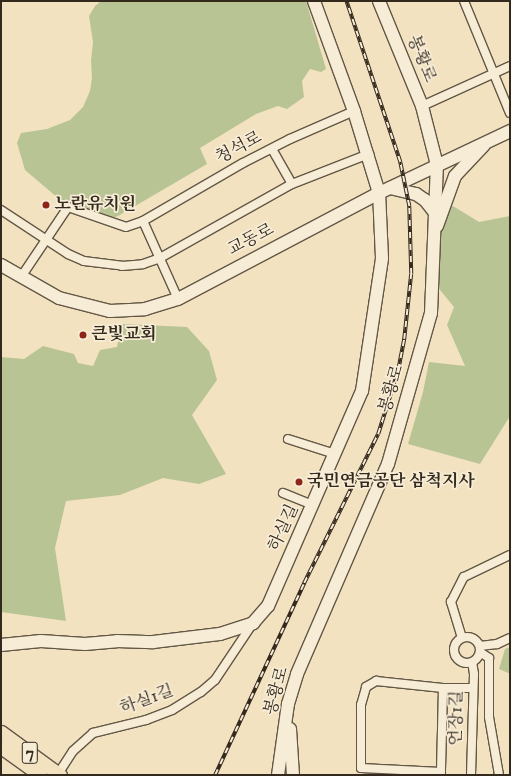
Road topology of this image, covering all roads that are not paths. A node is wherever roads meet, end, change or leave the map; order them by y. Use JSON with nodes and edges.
{"nodes":[{"id":1,"x":314,"y":1,"type":"edge"},
{"id":2,"x":464,"y":1,"type":"edge"},
{"id":3,"x":381,"y":2,"type":"edge"},
{"id":4,"x":510,"y":66,"type":"edge"},
{"id":5,"x":495,"y":73,"type":"junction"},
{"id":6,"x":422,"y":106,"type":"junction"},
{"id":7,"x":354,"y":111,"type":"junction"},
{"id":8,"x":510,"y":113,"type":"edge"},
{"id":9,"x":510,"y":132,"type":"edge"},
{"id":10,"x":489,"y":140,"type":"junction"},
{"id":11,"x":272,"y":149,"type":"junction"},
{"id":12,"x":369,"y":154,"type":"junction"},
{"id":13,"x":437,"y":165,"type":"junction"},
{"id":14,"x":292,"y":184,"type":"junction"},
{"id":15,"x":385,"y":190,"type":"junction"},
{"id":16,"x":1,"y":210,"type":"edge"},
{"id":17,"x":435,"y":213,"type":"junction"},
{"id":18,"x":143,"y":221,"type":"junction"},
{"id":19,"x":434,"y":235,"type":"junction"},
{"id":20,"x":45,"y":239,"type":"junction"},
{"id":21,"x":160,"y":258,"type":"junction"},
{"id":22,"x":1,"y":265,"type":"edge"},
{"id":23,"x":21,"y":277,"type":"junction"},
{"id":24,"x":178,"y":299,"type":"junction"},
{"id":25,"x":288,"y":439,"type":"dead end"},
{"id":26,"x":335,"y":454,"type":"junction"},
{"id":27,"x":283,"y":493,"type":"dead end"},
{"id":28,"x":312,"y":506,"type":"junction"},
{"id":29,"x":510,"y":556,"type":"edge"},
{"id":30,"x":253,"y":623,"type":"junction"},
{"id":31,"x":462,"y":638,"type":"junction"},
{"id":32,"x":510,"y":638,"type":"edge"},
{"id":33,"x":1,"y":645,"type":"edge"},
{"id":34,"x":480,"y":649,"type":"junction"},
{"id":35,"x":472,"y":662,"type":"junction"},
{"id":36,"x":443,"y":688,"type":"junction"},
{"id":37,"x":473,"y":688,"type":"junction"},
{"id":38,"x":288,"y":704,"type":"junction"},
{"id":39,"x":3,"y":736,"type":"edge"},
{"id":40,"x":59,"y":774,"type":"edge"},
{"id":41,"x":40,"y":775,"type":"edge"},
{"id":42,"x":269,"y":775,"type":"edge"},
{"id":43,"x":278,"y":775,"type":"edge"},
{"id":44,"x":292,"y":775,"type":"edge"},
{"id":45,"x":471,"y":775,"type":"edge"},
{"id":46,"x":499,"y":775,"type":"edge"}],
"edges":[{"from":1,"to":7,"type":"street"},
{"from":2,"to":5,"type":"street"},
{"from":3,"to":6,"type":"street","name":"봉황로"},
{"from":4,"to":5,"type":"street"},
{"from":5,"to":6,"type":"street"},
{"from":5,"to":8,"type":"street"},
{"from":6,"to":13,"type":"street","name":"봉황로"},
{"from":7,"to":11,"type":"street","name":"청석로"},
{"from":7,"to":12,"type":"street"},
{"from":9,"to":10,"type":"street","name":"교동로"},
{"from":10,"to":13,"type":"street","name":"교동로"},
{"from":10,"to":19,"type":"street"},
{"from":11,"to":14,"type":"street"},
{"from":11,"to":18,"type":"street","name":"청석로"},
{"from":12,"to":14,"type":"street"},
{"from":12,"to":15,"type":"street"},
{"from":13,"to":15,"type":"street","name":"교동로"},
{"from":13,"to":17,"type":"street","name":"봉황로"},
{"from":14,"to":21,"type":"street"},
{"from":15,"to":17,"type":"street"},
{"from":15,"to":24,"type":"street","name":"교동로"},
{"from":15,"to":26,"type":"street","name":"하실길"},
{"from":16,"to":20,"type":"street"},
{"from":17,"to":19,"type":"street","name":"봉황로"},
{"from":18,"to":20,"type":"street","name":"청석로"},
{"from":18,"to":21,"type":"street"},
{"from":19,"to":38,"type":"street","name":"봉황로"},
{"from":20,"to":21,"type":"street"},
{"from":20,"to":23,"type":"street"},
{"from":21,"to":24,"type":"street"},
{"from":22,"to":23,"type":"street","name":"교동로"},
{"from":23,"to":24,"type":"street","name":"교동로"},
{"from":25,"to":26,"type":"street"},
{"from":26,"to":28,"type":"street","name":"하실길"},
{"from":27,"to":28,"type":"street"},
{"from":28,"to":30,"type":"street","name":"하실길"},
{"from":29,"to":31,"type":"street"},
{"from":30,"to":33,"type":"street"},
{"from":30,"to":40,"type":"street","name":"하실1길"},
{"from":31,"to":34,"type":"street"},
{"from":31,"to":35,"type":"street"},
{"from":32,"to":34,"type":"street"},
{"from":34,"to":35,"type":"street"},
{"from":34,"to":46,"type":"street"},
{"from":35,"to":37,"type":"street","name":"언장1길"},
{"from":36,"to":36,"type":"street"},
{"from":36,"to":37,"type":"street"},
{"from":37,"to":45,"type":"street","name":"언장1길"},
{"from":38,"to":42,"type":"street"},
{"from":38,"to":43,"type":"street","name":"봉황로"},
{"from":38,"to":44,"type":"street"},
{"from":39,"to":40,"type":"main road","number":"7"},
{"from":39,"to":41,"type":"main road","number":"7"}]}
